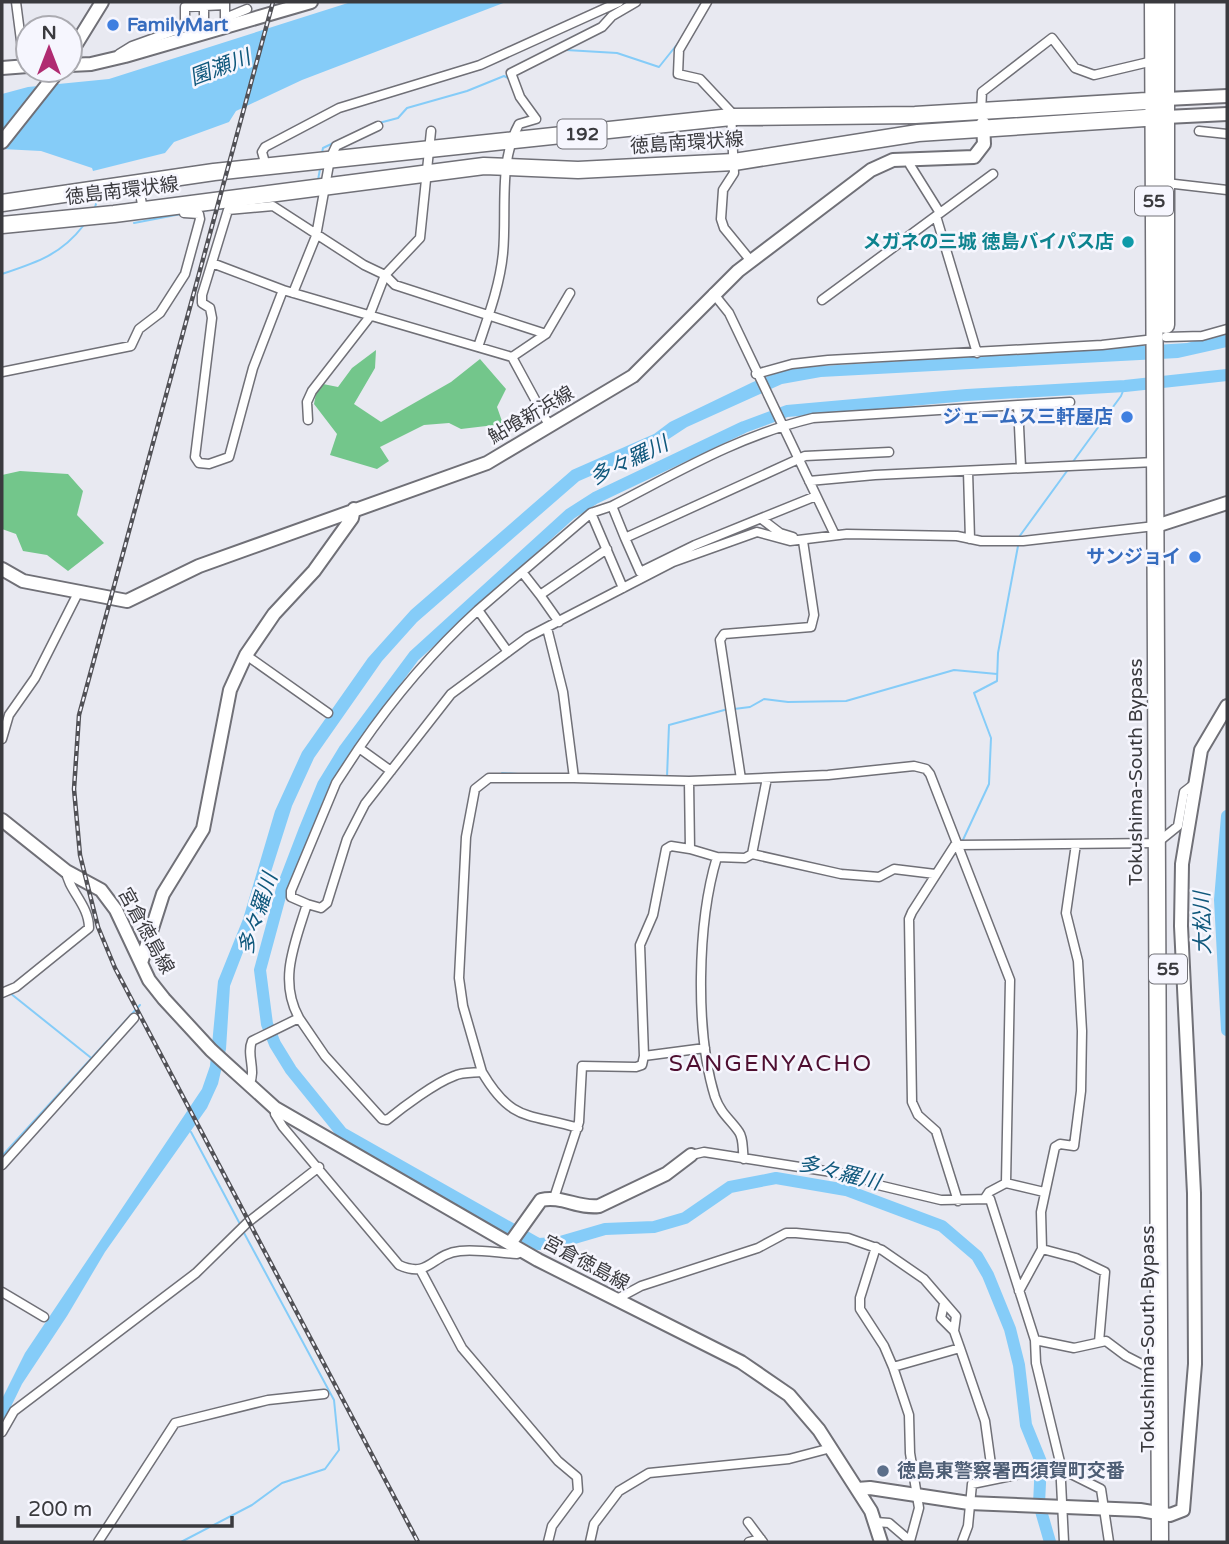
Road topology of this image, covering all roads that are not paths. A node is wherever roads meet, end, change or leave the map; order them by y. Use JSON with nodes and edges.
{"nodes":[{"id":1,"x":102,"y":2,"type":"edge"},
{"id":2,"x":311,"y":2,"type":"edge"},
{"id":3,"x":620,"y":2,"type":"edge"},
{"id":4,"x":636,"y":2,"type":"edge"},
{"id":5,"x":707,"y":2,"type":"edge"},
{"id":6,"x":1153,"y":2,"type":"edge"},
{"id":7,"x":1166,"y":2,"type":"edge"},
{"id":8,"x":225,"y":3,"type":"edge"},
{"id":9,"x":204,"y":6,"type":"junction"},
{"id":10,"x":247,"y":9,"type":"dead end"},
{"id":11,"x":201,"y":27,"type":"dead end"},
{"id":12,"x":84,"y":31,"type":"edge"},
{"id":13,"x":110,"y":59,"type":"junction"},
{"id":14,"x":1153,"y":61,"type":"junction"},
{"id":15,"x":84,"y":63,"type":"edge"},
{"id":16,"x":48,"y":84,"type":"edge"},
{"id":17,"x":1227,"y":96,"type":"edge"},
{"id":18,"x":1159,"y":100,"type":"junction"},
{"id":19,"x":1227,"y":114,"type":"edge"},
{"id":20,"x":731,"y":117,"type":"junction"},
{"id":21,"x":1159,"y":117,"type":"junction"},
{"id":22,"x":982,"y":120,"type":"junction"},
{"id":23,"x":378,"y":126,"type":"dead end"},
{"id":24,"x":1199,"y":131,"type":"dead end"},
{"id":25,"x":1227,"y":134,"type":"edge"},
{"id":26,"x":430,"y":139,"type":"junction"},
{"id":27,"x":513,"y":141,"type":"junction"},
{"id":28,"x":2,"y":142,"type":"edge"},
{"id":29,"x":330,"y":159,"type":"junction"},
{"id":30,"x":910,"y":159,"type":"junction"},
{"id":31,"x":734,"y":162,"type":"junction"},
{"id":32,"x":266,"y":166,"type":"junction"},
{"id":33,"x":507,"y":167,"type":"junction"},
{"id":34,"x":425,"y":173,"type":"junction"},
{"id":35,"x":993,"y":174,"type":"dead end"},
{"id":36,"x":138,"y":182,"type":"junction"},
{"id":37,"x":1166,"y":183,"type":"junction"},
{"id":38,"x":326,"y":187,"type":"junction"},
{"id":39,"x":1227,"y":190,"type":"edge"},
{"id":40,"x":2,"y":203,"type":"edge"},
{"id":41,"x":143,"y":210,"type":"junction"},
{"id":42,"x":938,"y":215,"type":"junction"},
{"id":43,"x":2,"y":225,"type":"edge"},
{"id":44,"x":316,"y":236,"type":"junction"},
{"id":45,"x":751,"y":261,"type":"junction"},
{"id":46,"x":212,"y":263,"type":"junction"},
{"id":47,"x":385,"y":275,"type":"junction"},
{"id":48,"x":283,"y":290,"type":"junction"},
{"id":49,"x":293,"y":293,"type":"junction"},
{"id":50,"x":570,"y":293,"type":"dead end"},
{"id":51,"x":713,"y":293,"type":"junction"},
{"id":52,"x":822,"y":300,"type":"dead end"},
{"id":53,"x":489,"y":314,"type":"junction"},
{"id":54,"x":370,"y":316,"type":"junction"},
{"id":55,"x":1227,"y":329,"type":"edge"},
{"id":56,"x":546,"y":334,"type":"junction"},
{"id":57,"x":1161,"y":340,"type":"junction"},
{"id":58,"x":478,"y":347,"type":"junction"},
{"id":59,"x":977,"y":353,"type":"junction"},
{"id":60,"x":512,"y":357,"type":"junction"},
{"id":61,"x":2,"y":372,"type":"edge"},
{"id":62,"x":757,"y":376,"type":"junction"},
{"id":63,"x":1161,"y":396,"type":"junction"},
{"id":64,"x":1070,"y":402,"type":"dead end"},
{"id":65,"x":1018,"y":405,"type":"junction"},
{"id":66,"x":309,"y":420,"type":"dead end"},
{"id":67,"x":781,"y":424,"type":"junction"},
{"id":68,"x":550,"y":427,"type":"junction"},
{"id":69,"x":889,"y":452,"type":"dead end"},
{"id":70,"x":798,"y":460,"type":"junction"},
{"id":71,"x":1156,"y":462,"type":"junction"},
{"id":72,"x":1021,"y":468,"type":"junction"},
{"id":73,"x":968,"y":471,"type":"junction"},
{"id":74,"x":809,"y":481,"type":"junction"},
{"id":75,"x":816,"y":496,"type":"junction"},
{"id":76,"x":1227,"y":503,"type":"edge"},
{"id":77,"x":612,"y":506,"type":"junction"},
{"id":78,"x":354,"y":509,"type":"junction"},
{"id":79,"x":591,"y":513,"type":"junction"},
{"id":80,"x":763,"y":520,"type":"junction"},
{"id":81,"x":1161,"y":525,"type":"junction"},
{"id":82,"x":834,"y":533,"type":"junction"},
{"id":83,"x":625,"y":538,"type":"junction"},
{"id":84,"x":970,"y":539,"type":"junction"},
{"id":85,"x":803,"y":541,"type":"junction"},
{"id":86,"x":607,"y":549,"type":"junction"},
{"id":87,"x":2,"y":569,"type":"edge"},
{"id":88,"x":522,"y":572,"type":"junction"},
{"id":89,"x":623,"y":588,"type":"junction"},
{"id":90,"x":78,"y":593,"type":"junction"},
{"id":91,"x":540,"y":595,"type":"junction"},
{"id":92,"x":478,"y":610,"type":"junction"},
{"id":93,"x":559,"y":622,"type":"junction"},
{"id":94,"x":547,"y":628,"type":"junction"},
{"id":95,"x":508,"y":652,"type":"junction"},
{"id":96,"x":246,"y":656,"type":"junction"},
{"id":97,"x":1227,"y":706,"type":"edge"},
{"id":98,"x":328,"y":713,"type":"dead end"},
{"id":99,"x":2,"y":739,"type":"edge"},
{"id":100,"x":359,"y":748,"type":"junction"},
{"id":101,"x":391,"y":771,"type":"junction"},
{"id":102,"x":574,"y":778,"type":"junction"},
{"id":103,"x":767,"y":778,"type":"junction"},
{"id":104,"x":741,"y":779,"type":"junction"},
{"id":105,"x":689,"y":780,"type":"junction"},
{"id":106,"x":1193,"y":785,"type":"junction"},
{"id":107,"x":2,"y":820,"type":"edge"},
{"id":108,"x":1162,"y":839,"type":"junction"},
{"id":109,"x":1076,"y":844,"type":"junction"},
{"id":110,"x":955,"y":845,"type":"junction"},
{"id":111,"x":690,"y":849,"type":"junction"},
{"id":112,"x":752,"y":854,"type":"junction"},
{"id":113,"x":717,"y":857,"type":"junction"},
{"id":114,"x":66,"y":871,"type":"junction"},
{"id":115,"x":935,"y":874,"type":"junction"},
{"id":116,"x":307,"y":904,"type":"junction"},
{"id":117,"x":141,"y":963,"type":"junction"},
{"id":118,"x":2,"y":993,"type":"edge"},
{"id":119,"x":134,"y":1018,"type":"dead end"},
{"id":120,"x":299,"y":1018,"type":"junction"},
{"id":121,"x":705,"y":1048,"type":"junction"},
{"id":122,"x":644,"y":1056,"type":"junction"},
{"id":123,"x":482,"y":1072,"type":"junction"},
{"id":124,"x":249,"y":1085,"type":"junction"},
{"id":125,"x":275,"y":1108,"type":"junction"},
{"id":126,"x":578,"y":1128,"type":"junction"},
{"id":127,"x":691,"y":1155,"type":"joint"},
{"id":128,"x":744,"y":1158,"type":"junction"},
{"id":129,"x":2,"y":1165,"type":"edge"},
{"id":130,"x":319,"y":1167,"type":"junction"},
{"id":131,"x":1006,"y":1183,"type":"junction"},
{"id":132,"x":1044,"y":1192,"type":"junction"},
{"id":133,"x":554,"y":1198,"type":"junction"},
{"id":134,"x":985,"y":1198,"type":"junction"},
{"id":135,"x":958,"y":1201,"type":"junction"},
{"id":136,"x":512,"y":1241,"type":"junction"},
{"id":137,"x":876,"y":1247,"type":"junction"},
{"id":138,"x":1042,"y":1249,"type":"junction"},
{"id":139,"x":523,"y":1251,"type":"junction"},
{"id":140,"x":421,"y":1271,"type":"junction"},
{"id":141,"x":1018,"y":1291,"type":"junction"},
{"id":142,"x":2,"y":1292,"type":"edge"},
{"id":143,"x":615,"y":1300,"type":"junction"},
{"id":144,"x":944,"y":1304,"type":"junction"},
{"id":145,"x":44,"y":1317,"type":"dead end"},
{"id":146,"x":954,"y":1331,"type":"junction"},
{"id":147,"x":1035,"y":1340,"type":"junction"},
{"id":148,"x":1099,"y":1342,"type":"junction"},
{"id":149,"x":960,"y":1349,"type":"junction"},
{"id":150,"x":893,"y":1367,"type":"junction"},
{"id":151,"x":1159,"y":1373,"type":"junction"},
{"id":152,"x":324,"y":1394,"type":"dead end"},
{"id":153,"x":2,"y":1432,"type":"edge"},
{"id":154,"x":831,"y":1448,"type":"junction"},
{"id":155,"x":1060,"y":1467,"type":"junction"},
{"id":156,"x":993,"y":1479,"type":"junction"},
{"id":157,"x":856,"y":1489,"type":"junction"},
{"id":158,"x":918,"y":1497,"type":"junction"},
{"id":159,"x":969,"y":1503,"type":"junction"},
{"id":160,"x":1063,"y":1507,"type":"junction"},
{"id":161,"x":1102,"y":1508,"type":"junction"},
{"id":162,"x":1164,"y":1514,"type":"junction"},
{"id":163,"x":748,"y":1522,"type":"dead end"},
{"id":164,"x":876,"y":1522,"type":"junction"},
{"id":165,"x":762,"y":1541,"type":"edge"},
{"id":166,"x":98,"y":1542,"type":"edge"},
{"id":167,"x":548,"y":1542,"type":"edge"},
{"id":168,"x":590,"y":1542,"type":"edge"},
{"id":169,"x":748,"y":1542,"type":"edge"},
{"id":170,"x":881,"y":1542,"type":"edge"},
{"id":171,"x":912,"y":1542,"type":"edge"},
{"id":172,"x":962,"y":1542,"type":"edge"},
{"id":173,"x":1064,"y":1542,"type":"edge"},
{"id":174,"x":1110,"y":1542,"type":"edge"},
{"id":175,"x":1160,"y":1542,"type":"edge"},
{"id":176,"x":1170,"y":1542,"type":"edge"}],
"edges":[{"from":1,"to":12,"type":"main road"},
{"from":2,"to":13,"type":"main road"},
{"from":3,"to":32,"type":"street"},
{"from":4,"to":27,"type":"street"},
{"from":5,"to":20,"type":"street"},
{"from":6,"to":14,"type":"highway","name":"Tokushima-South Bypass","number":"55"},
{"from":7,"to":18,"type":"highway","name":"Tokushima-South Bypass","number":"55"},
{"from":8,"to":9,"type":"street"},
{"from":8,"to":10,"type":"street"},
{"from":9,"to":11,"type":"street"},
{"from":9,"to":13,"type":"street"},
{"from":13,"to":15,"type":"main road"},
{"from":14,"to":18,"type":"highway","name":"Tokushima-South Bypass","number":"55"},
{"from":14,"to":22,"type":"street"},
{"from":16,"to":28,"type":"main road"},
{"from":17,"to":18,"type":"main road"},
{"from":18,"to":21,"type":"highway","name":"Tokushima-South Bypass","number":"55"},
{"from":18,"to":22,"type":"highway","name":"徳島南環状線","number":"192"},
{"from":19,"to":21,"type":"main road"},
{"from":20,"to":22,"type":"highway","name":"徳島南環状線","number":"192"},
{"from":20,"to":27,"type":"highway","name":"徳島南環状線","number":"192"},
{"from":20,"to":31,"type":"street"},
{"from":21,"to":22,"type":"highway","name":"徳島南環状線","number":"192"},
{"from":21,"to":37,"type":"highway","name":"Tokushima-South Bypass","number":"55"},
{"from":21,"to":57,"type":"highway","name":"Tokushima-South Bypass","number":"55"},
{"from":22,"to":30,"type":"main road","name":"鮎喰新浜線"},
{"from":22,"to":31,"type":"highway","name":"徳島南環状線","number":"192"},
{"from":23,"to":29,"type":"street"},
{"from":24,"to":25,"type":"street"},
{"from":26,"to":27,"type":"highway","name":"徳島南環状線","number":"192"},
{"from":26,"to":29,"type":"highway","name":"徳島南環状線","number":"192"},
{"from":26,"to":34,"type":"street"},
{"from":27,"to":33,"type":"street"},
{"from":29,"to":32,"type":"highway","name":"徳島南環状線","number":"192"},
{"from":29,"to":38,"type":"street"},
{"from":30,"to":42,"type":"street"},
{"from":30,"to":45,"type":"main road","name":"鮎喰新浜線"},
{"from":31,"to":33,"type":"highway","name":"徳島南環状線","number":"192"},
{"from":31,"to":45,"type":"street"},
{"from":32,"to":36,"type":"highway","name":"徳島南環状線","number":"192"},
{"from":33,"to":34,"type":"highway","name":"徳島南環状線","number":"192"},
{"from":33,"to":53,"type":"street"},
{"from":34,"to":38,"type":"highway","name":"徳島南環状線","number":"192"},
{"from":34,"to":47,"type":"street"},
{"from":35,"to":42,"type":"street"},
{"from":36,"to":40,"type":"highway","name":"徳島南環状線","number":"192"},
{"from":36,"to":41,"type":"street"},
{"from":37,"to":39,"type":"street"},
{"from":37,"to":57,"type":"highway","name":"Tokushima-South Bypass","number":"55"},
{"from":38,"to":41,"type":"highway","name":"徳島南環状線","number":"192"},
{"from":38,"to":44,"type":"street"},
{"from":41,"to":43,"type":"highway","name":"徳島南環状線","number":"192"},
{"from":41,"to":61,"type":"street"},
{"from":42,"to":52,"type":"street"},
{"from":42,"to":59,"type":"street"},
{"from":44,"to":46,"type":"street"},
{"from":44,"to":47,"type":"street"},
{"from":44,"to":49,"type":"street"},
{"from":45,"to":51,"type":"main road","name":"鮎喰新浜線"},
{"from":46,"to":48,"type":"street"},
{"from":46,"to":48,"type":"street"},
{"from":47,"to":53,"type":"street"},
{"from":47,"to":54,"type":"street"},
{"from":48,"to":49,"type":"street"},
{"from":49,"to":54,"type":"street"},
{"from":50,"to":56,"type":"street"},
{"from":51,"to":62,"type":"street"},
{"from":51,"to":68,"type":"main road","name":"鮎喰新浜線"},
{"from":53,"to":56,"type":"street"},
{"from":53,"to":58,"type":"street"},
{"from":54,"to":58,"type":"street"},
{"from":54,"to":66,"type":"street"},
{"from":55,"to":57,"type":"street"},
{"from":56,"to":60,"type":"street"},
{"from":57,"to":59,"type":"street"},
{"from":57,"to":63,"type":"highway","name":"Tokushima-South Bypass","number":"55"},
{"from":58,"to":60,"type":"street"},
{"from":59,"to":62,"type":"street"},
{"from":60,"to":68,"type":"street"},
{"from":62,"to":67,"type":"street"},
{"from":63,"to":71,"type":"highway","name":"Tokushima-South Bypass","number":"55"},
{"from":63,"to":81,"type":"highway","name":"Tokushima-South Bypass","number":"55"},
{"from":64,"to":65,"type":"street"},
{"from":65,"to":67,"type":"street"},
{"from":65,"to":72,"type":"street"},
{"from":67,"to":70,"type":"street"},
{"from":67,"to":77,"type":"street"},
{"from":68,"to":78,"type":"main road","name":"鮎喰新浜線"},
{"from":69,"to":70,"type":"street"},
{"from":70,"to":74,"type":"street"},
{"from":70,"to":83,"type":"street"},
{"from":71,"to":72,"type":"street"},
{"from":71,"to":81,"type":"highway","name":"Tokushima-South Bypass","number":"55"},
{"from":72,"to":73,"type":"street"},
{"from":73,"to":74,"type":"street"},
{"from":73,"to":84,"type":"street"},
{"from":74,"to":75,"type":"street"},
{"from":75,"to":80,"type":"street"},
{"from":75,"to":82,"type":"street"},
{"from":76,"to":81,"type":"main road"},
{"from":77,"to":79,"type":"street"},
{"from":77,"to":83,"type":"street"},
{"from":78,"to":90,"type":"main road","name":"鮎喰新浜線"},
{"from":78,"to":96,"type":"main road"},
{"from":79,"to":86,"type":"street"},
{"from":79,"to":88,"type":"street"},
{"from":80,"to":82,"type":"street"},
{"from":80,"to":83,"type":"street"},
{"from":81,"to":84,"type":"street"},
{"from":81,"to":108,"type":"highway","name":"Tokushima-South Bypass","number":"55"},
{"from":82,"to":84,"type":"street"},
{"from":82,"to":85,"type":"street"},
{"from":85,"to":89,"type":"street"},
{"from":85,"to":104,"type":"street"},
{"from":86,"to":89,"type":"street"},
{"from":86,"to":91,"type":"street"},
{"from":87,"to":90,"type":"main road","name":"鮎喰新浜線"},
{"from":88,"to":91,"type":"street"},
{"from":88,"to":92,"type":"street"},
{"from":89,"to":93,"type":"street"},
{"from":90,"to":99,"type":"street"},
{"from":91,"to":93,"type":"street"},
{"from":92,"to":95,"type":"street"},
{"from":92,"to":100,"type":"street"},
{"from":93,"to":94,"type":"street"},
{"from":94,"to":95,"type":"street"},
{"from":94,"to":102,"type":"street"},
{"from":95,"to":101,"type":"street"},
{"from":96,"to":98,"type":"street"},
{"from":96,"to":117,"type":"main road"},
{"from":97,"to":106,"type":"main road"},
{"from":100,"to":101,"type":"street"},
{"from":100,"to":116,"type":"street"},
{"from":101,"to":116,"type":"street"},
{"from":102,"to":105,"type":"street"},
{"from":102,"to":123,"type":"street"},
{"from":103,"to":104,"type":"street"},
{"from":103,"to":110,"type":"street"},
{"from":103,"to":112,"type":"street"},
{"from":104,"to":105,"type":"street"},
{"from":105,"to":111,"type":"street"},
{"from":106,"to":108,"type":"street"},
{"from":106,"to":162,"type":"main road"},
{"from":107,"to":114,"type":"main road","name":"宮倉徳島線"},
{"from":108,"to":109,"type":"street"},
{"from":108,"to":151,"type":"highway","name":"Tokushima-South Bypass","number":"55"},
{"from":108,"to":162,"type":"highway","name":"Tokushima-South Bypass","number":"55"},
{"from":109,"to":110,"type":"street"},
{"from":109,"to":132,"type":"street"},
{"from":110,"to":115,"type":"street"},
{"from":110,"to":131,"type":"street"},
{"from":111,"to":113,"type":"street"},
{"from":111,"to":122,"type":"street"},
{"from":112,"to":113,"type":"street"},
{"from":112,"to":115,"type":"street"},
{"from":113,"to":121,"type":"street"},
{"from":114,"to":117,"type":"main road","name":"宮倉徳島線"},
{"from":114,"to":118,"type":"street"},
{"from":115,"to":135,"type":"street"},
{"from":116,"to":120,"type":"street"},
{"from":117,"to":124,"type":"main road","name":"宮倉徳島線"},
{"from":119,"to":129,"type":"street"},
{"from":120,"to":123,"type":"street"},
{"from":120,"to":124,"type":"street"},
{"from":121,"to":122,"type":"street"},
{"from":121,"to":128,"type":"street"},
{"from":122,"to":126,"type":"street"},
{"from":123,"to":126,"type":"street"},
{"from":124,"to":125,"type":"main road","name":"宮倉徳島線"},
{"from":125,"to":130,"type":"street"},
{"from":125,"to":136,"type":"main road","name":"宮倉徳島線"},
{"from":126,"to":133,"type":"street"},
{"from":127,"to":128,"type":"street"},
{"from":127,"to":133,"type":"main road"},
{"from":128,"to":135,"type":"street"},
{"from":130,"to":140,"type":"street"},
{"from":130,"to":153,"type":"street"},
{"from":131,"to":132,"type":"street"},
{"from":131,"to":134,"type":"street"},
{"from":132,"to":138,"type":"street"},
{"from":133,"to":136,"type":"main road"},
{"from":134,"to":135,"type":"street"},
{"from":134,"to":141,"type":"street"},
{"from":136,"to":139,"type":"main road","name":"宮倉徳島線"},
{"from":137,"to":143,"type":"street"},
{"from":137,"to":144,"type":"street"},
{"from":137,"to":150,"type":"street"},
{"from":138,"to":141,"type":"street"},
{"from":138,"to":148,"type":"street"},
{"from":139,"to":140,"type":"street"},
{"from":139,"to":143,"type":"main road","name":"宮倉徳島線"},
{"from":140,"to":167,"type":"street"},
{"from":141,"to":147,"type":"street"},
{"from":142,"to":145,"type":"street"},
{"from":143,"to":154,"type":"main road","name":"宮倉徳島線"},
{"from":144,"to":146,"type":"street"},
{"from":144,"to":146,"type":"street"},
{"from":146,"to":149,"type":"street"},
{"from":147,"to":148,"type":"street"},
{"from":147,"to":155,"type":"street"},
{"from":148,"to":151,"type":"street"},
{"from":149,"to":150,"type":"street"},
{"from":149,"to":156,"type":"street"},
{"from":150,"to":158,"type":"street"},
{"from":151,"to":162,"type":"highway","name":"Tokushima-South Bypass","number":"55"},
{"from":152,"to":166,"type":"street"},
{"from":154,"to":157,"type":"main road","name":"宮倉徳島線"},
{"from":154,"to":168,"type":"street"},
{"from":155,"to":156,"type":"street"},
{"from":155,"to":160,"type":"street"},
{"from":155,"to":161,"type":"street"},
{"from":156,"to":159,"type":"street"},
{"from":157,"to":158,"type":"main road"},
{"from":157,"to":164,"type":"main road","name":"宮倉徳島線"},
{"from":158,"to":159,"type":"main road"},
{"from":158,"to":171,"type":"street"},
{"from":159,"to":160,"type":"main road"},
{"from":159,"to":172,"type":"street"},
{"from":160,"to":161,"type":"main road"},
{"from":160,"to":173,"type":"street"},
{"from":161,"to":162,"type":"main road"},
{"from":161,"to":174,"type":"street"},
{"from":162,"to":175,"type":"highway","name":"Tokushima-South Bypass","number":"55"},
{"from":162,"to":176,"type":"highway","name":"Tokushima-South Bypass","number":"55"},
{"from":163,"to":165,"type":"street"},
{"from":164,"to":170,"type":"main road","name":"宮倉徳島線"},
{"from":164,"to":171,"type":"street"},
{"from":165,"to":169,"type":"street"}]}
